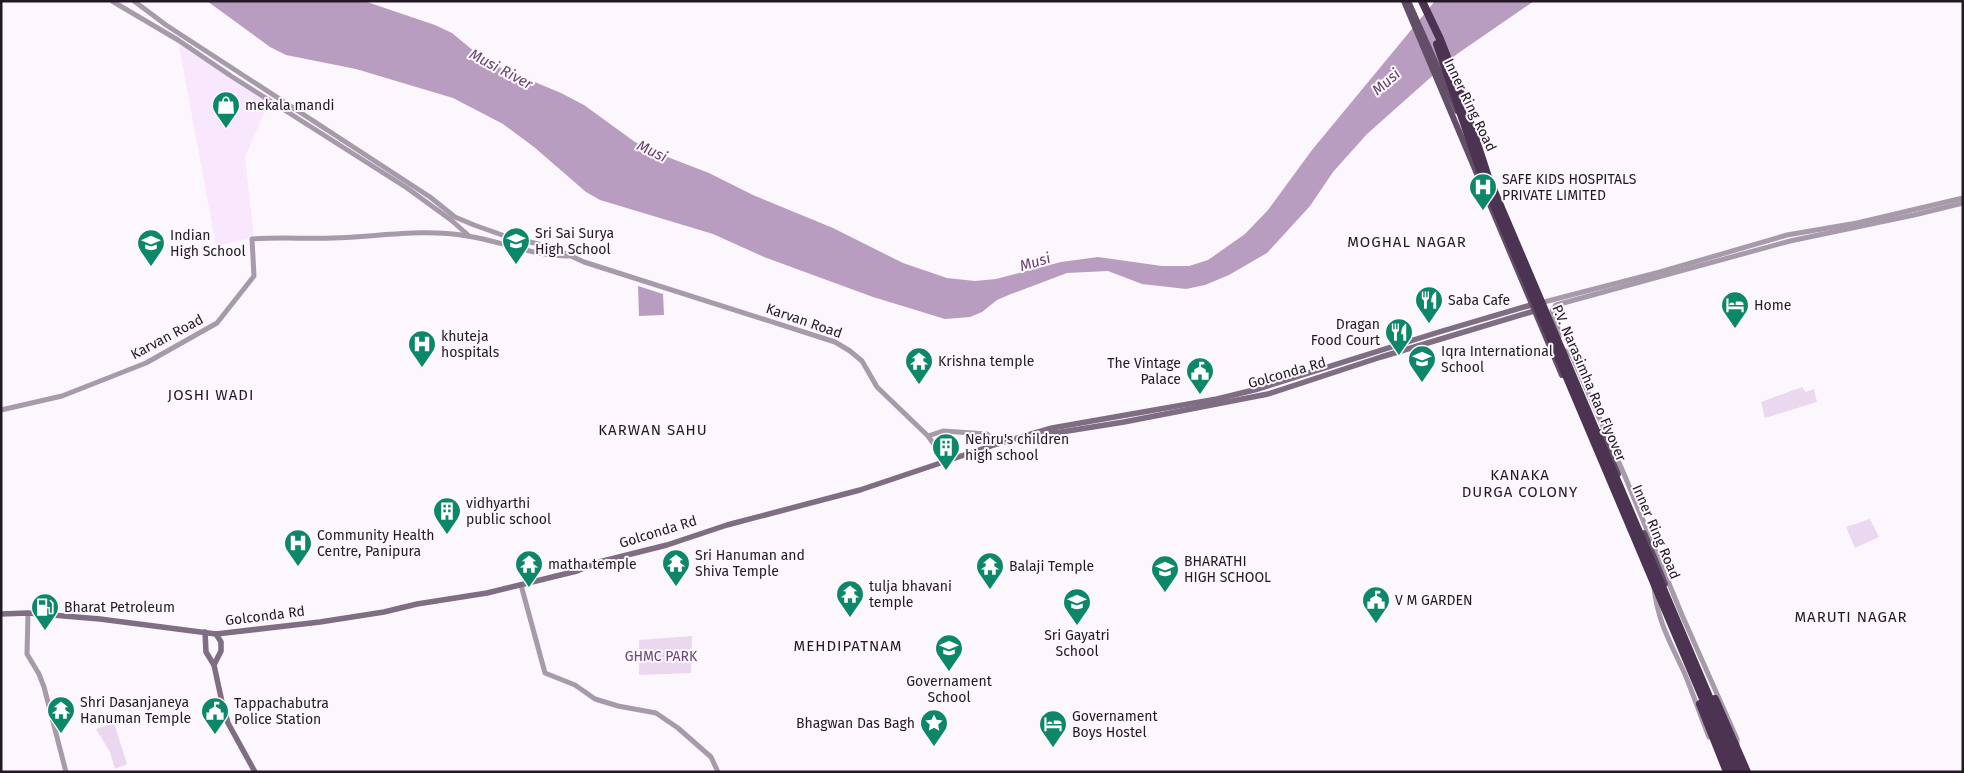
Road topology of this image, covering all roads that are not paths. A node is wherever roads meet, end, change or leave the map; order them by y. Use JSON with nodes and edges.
{"nodes":[{"id":1,"x":112,"y":1,"type":"edge"},
{"id":2,"x":134,"y":1,"type":"edge"},
{"id":3,"x":1418,"y":1,"type":"edge"},
{"id":4,"x":1422,"y":1,"type":"edge"},
{"id":5,"x":1406,"y":2,"type":"edge"},
{"id":6,"x":1455,"y":115,"type":"junction"},
{"id":7,"x":1963,"y":198,"type":"edge"},
{"id":8,"x":1963,"y":203,"type":"edge"},
{"id":9,"x":474,"y":225,"type":"junction"},
{"id":10,"x":468,"y":236,"type":"junction"},
{"id":11,"x":568,"y":256,"type":"junction"},
{"id":12,"x":1525,"y":257,"type":"junction"},
{"id":13,"x":1514,"y":262,"type":"junction"},
{"id":14,"x":1544,"y":302,"type":"junction"},
{"id":15,"x":1533,"y":308,"type":"junction"},
{"id":16,"x":1559,"y":337,"type":"junction"},
{"id":17,"x":1564,"y":350,"type":"junction"},
{"id":18,"x":1,"y":410,"type":"edge"},
{"id":19,"x":928,"y":436,"type":"junction"},
{"id":20,"x":997,"y":444,"type":"junction"},
{"id":21,"x":946,"y":461,"type":"junction"},
{"id":22,"x":1637,"y":519,"type":"junction"},
{"id":23,"x":1626,"y":524,"type":"junction"},
{"id":24,"x":521,"y":585,"type":"junction"},
{"id":25,"x":28,"y":613,"type":"junction"},
{"id":26,"x":1,"y":614,"type":"edge"},
{"id":27,"x":1674,"y":622,"type":"junction"},
{"id":28,"x":205,"y":632,"type":"junction"},
{"id":29,"x":216,"y":634,"type":"junction"},
{"id":30,"x":214,"y":665,"type":"junction"},
{"id":31,"x":1738,"y":758,"type":"junction"},
{"id":32,"x":66,"y":772,"type":"edge"},
{"id":33,"x":255,"y":772,"type":"edge"},
{"id":34,"x":718,"y":772,"type":"edge"},
{"id":35,"x":1727,"y":772,"type":"edge"},
{"id":36,"x":1734,"y":772,"type":"edge"},
{"id":37,"x":1744,"y":772,"type":"edge"}],
"edges":[{"from":1,"to":10,"type":"street"},
{"from":2,"to":9,"type":"street","name":"Karvan Road"},
{"from":3,"to":27,"type":"highway","name":"P.V. Narasimha Rao Flyover"},
{"from":4,"to":27,"type":"highway","name":"P.V. Narasimha Rao Flyover"},
{"from":5,"to":6,"type":"main road","name":"Inner Ring Road"},
{"from":6,"to":12,"type":"main road","name":"Inner Ring Road"},
{"from":6,"to":13,"type":"main road","name":"Inner Ring Road"},
{"from":7,"to":14,"type":"street"},
{"from":8,"to":16,"type":"street"},
{"from":9,"to":10,"type":"street"},
{"from":9,"to":11,"type":"street","name":"Karvan Road"},
{"from":10,"to":11,"type":"street","name":"Karvan Road"},
{"from":10,"to":18,"type":"street","name":"Karvan Road"},
{"from":11,"to":19,"type":"street","name":"Karvan Road"},
{"from":12,"to":13,"type":"main road"},
{"from":12,"to":14,"type":"main road","name":"Inner Ring Road"},
{"from":13,"to":15,"type":"main road","name":"Inner Ring Road"},
{"from":14,"to":16,"type":"main road","name":"Inner Ring Road"},
{"from":15,"to":20,"type":"main road","name":"Golconda Rd"},
{"from":15,"to":23,"type":"main road","name":"Inner Ring Road"},
{"from":16,"to":17,"type":"main road","name":"Inner Ring Road"},
{"from":17,"to":22,"type":"main road","name":"Inner Ring Road"},
{"from":17,"to":31,"type":"street"},
{"from":19,"to":20,"type":"street"},
{"from":19,"to":21,"type":"street","name":"Karvan Road"},
{"from":20,"to":21,"type":"main road","name":"Golconda Rd"},
{"from":21,"to":24,"type":"main road","name":"Golconda Rd"},
{"from":22,"to":23,"type":"main road"},
{"from":22,"to":31,"type":"main road","name":"Inner Ring Road"},
{"from":23,"to":35,"type":"main road","name":"Inner Ring Road"},
{"from":24,"to":29,"type":"main road","name":"Golconda Rd"},
{"from":24,"to":34,"type":"street"},
{"from":25,"to":26,"type":"main road","name":"Golconda Rd"},
{"from":25,"to":28,"type":"main road","name":"Golconda Rd"},
{"from":25,"to":32,"type":"street"},
{"from":27,"to":35,"type":"highway"},
{"from":27,"to":36,"type":"highway","name":"P.V. Narasimha Rao Flyover"},
{"from":27,"to":37,"type":"highway","name":"P.V. Narasimha Rao Flyover"},
{"from":28,"to":29,"type":"main road","name":"Golconda Rd"},
{"from":28,"to":30,"type":"main road"},
{"from":29,"to":30,"type":"main road"},
{"from":30,"to":33,"type":"main road"},
{"from":31,"to":37,"type":"main road","name":"Inner Ring Road"}]}
